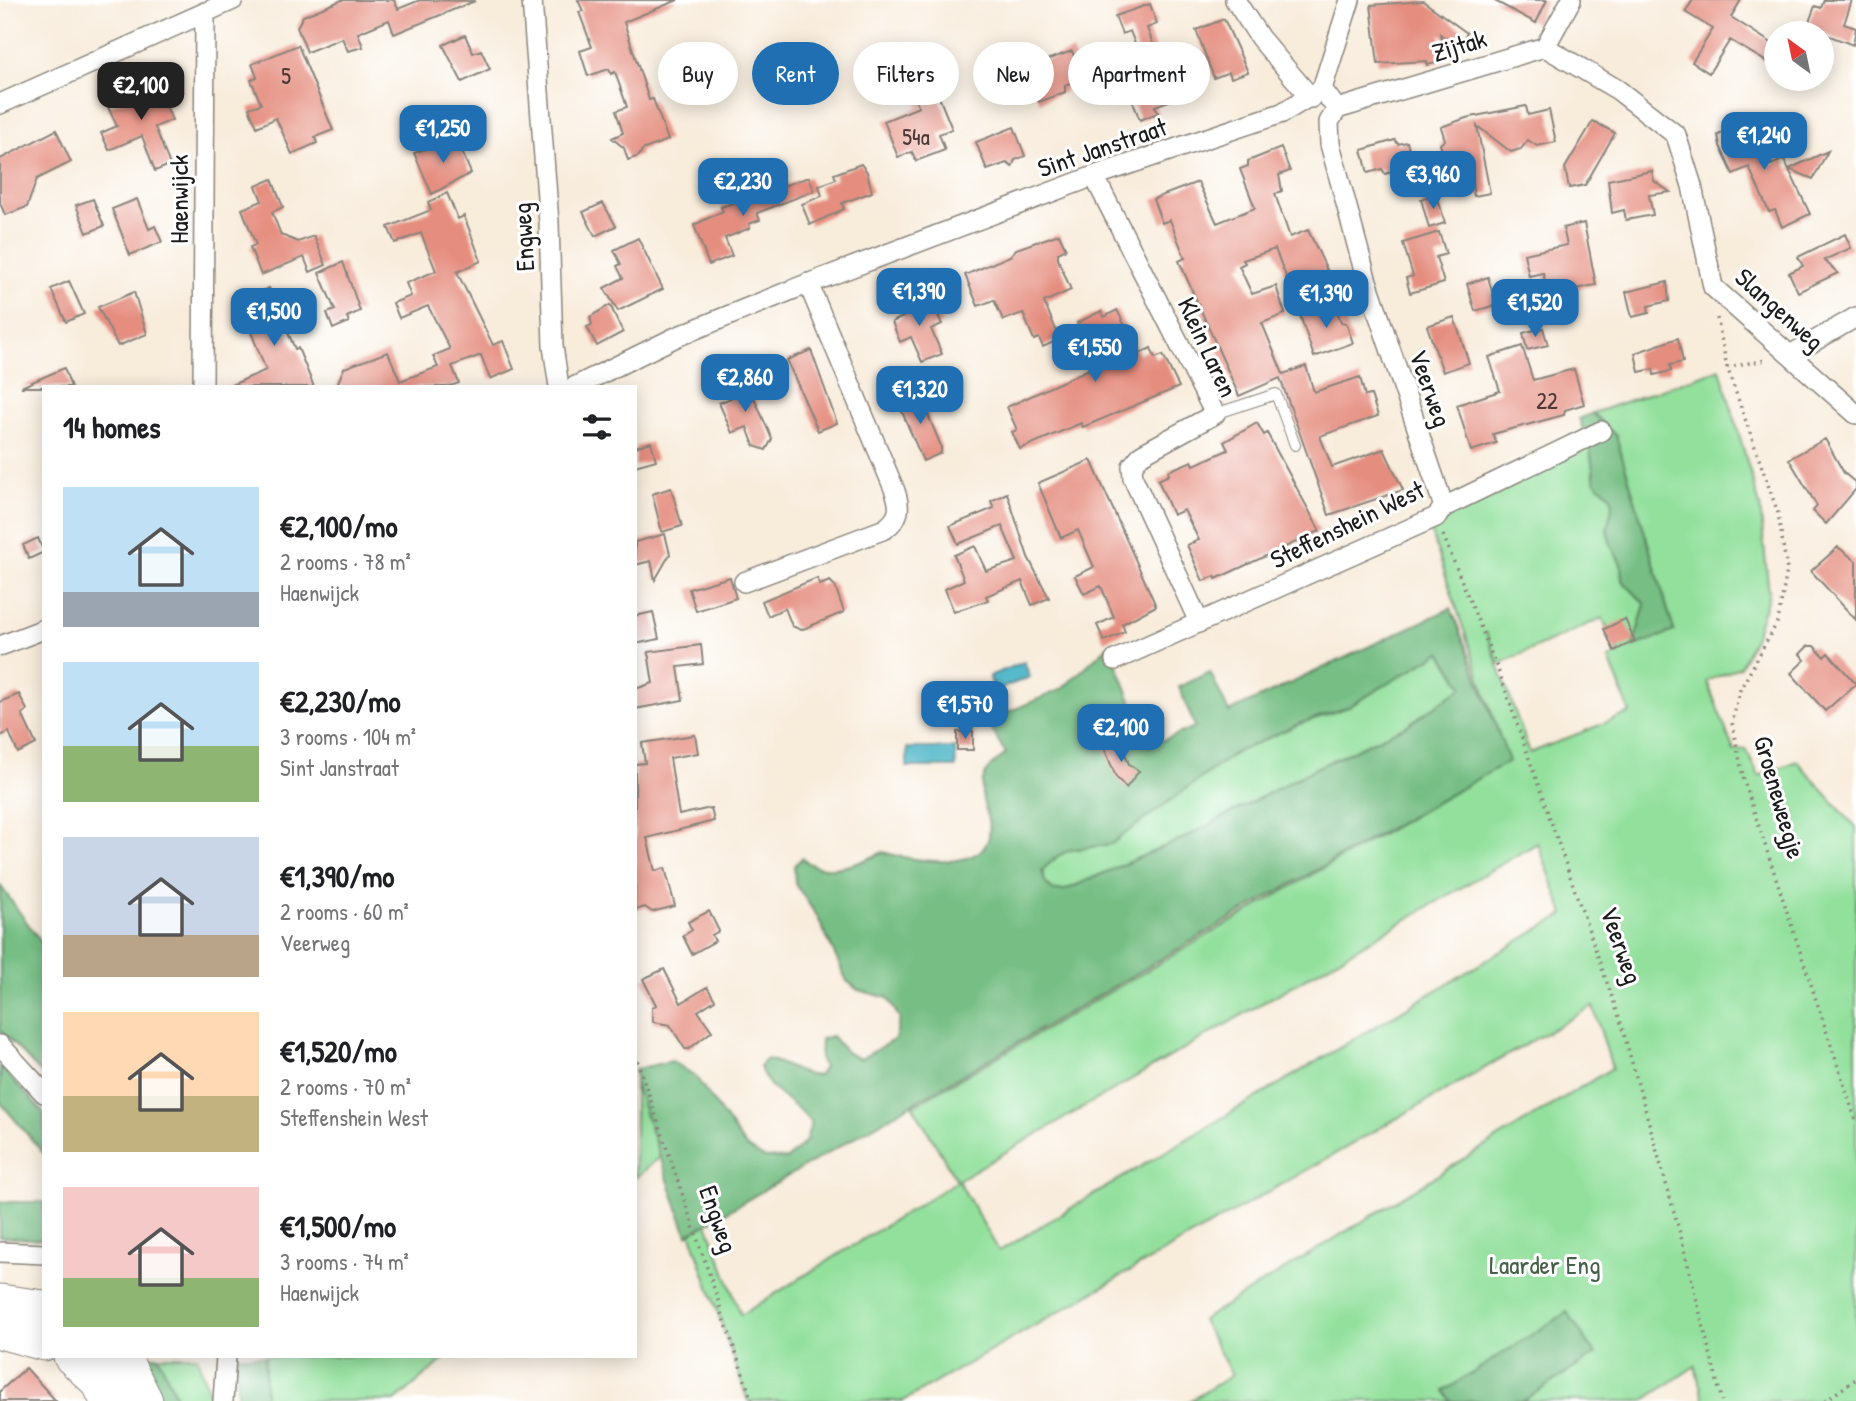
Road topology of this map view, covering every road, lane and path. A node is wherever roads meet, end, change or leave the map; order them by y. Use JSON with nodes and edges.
{"nodes":[{"id":1,"x":233,"y":0,"type":"edge"},
{"id":2,"x":532,"y":0,"type":"edge"},
{"id":3,"x":1235,"y":0,"type":"edge"},
{"id":4,"x":1350,"y":0,"type":"edge"},
{"id":5,"x":1571,"y":0,"type":"edge"},
{"id":6,"x":205,"y":12,"type":"junction"},
{"id":7,"x":1545,"y":47,"type":"junction"},
{"id":8,"x":1316,"y":94,"type":"junction"},
{"id":9,"x":0,"y":104,"type":"edge"},
{"id":10,"x":1338,"y":109,"type":"junction"},
{"id":11,"x":1094,"y":176,"type":"junction"},
{"id":12,"x":808,"y":284,"type":"junction"},
{"id":13,"x":1713,"y":287,"type":"junction"},
{"id":14,"x":1715,"y":309,"type":"joint"},
{"id":15,"x":1856,"y":317,"type":"edge"},
{"id":16,"x":1792,"y":355,"type":"junction"},
{"id":17,"x":1727,"y":367,"type":"junction"},
{"id":18,"x":203,"y":385,"type":"edge"},
{"id":19,"x":559,"y":385,"type":"edge"},
{"id":20,"x":578,"y":385,"type":"edge"},
{"id":21,"x":1215,"y":414,"type":"junction"},
{"id":22,"x":1856,"y":414,"type":"edge"},
{"id":23,"x":1601,"y":431,"type":"dead end"},
{"id":24,"x":1295,"y":445,"type":"dead end"},
{"id":25,"x":1440,"y":519,"type":"junction"},
{"id":26,"x":744,"y":582,"type":"dead end"},
{"id":27,"x":1199,"y":622,"type":"junction"},
{"id":28,"x":42,"y":630,"type":"edge"},
{"id":29,"x":0,"y":646,"type":"edge"},
{"id":30,"x":1115,"y":660,"type":"dead end"},
{"id":31,"x":0,"y":1045,"type":"edge"},
{"id":32,"x":637,"y":1060,"type":"edge"},
{"id":33,"x":42,"y":1091,"type":"edge"},
{"id":34,"x":1856,"y":1121,"type":"edge"},
{"id":35,"x":0,"y":1252,"type":"edge"},
{"id":36,"x":42,"y":1254,"type":"edge"},
{"id":37,"x":0,"y":1303,"type":"edge"},
{"id":38,"x":42,"y":1309,"type":"edge"},
{"id":39,"x":0,"y":1331,"type":"edge"},
{"id":40,"x":42,"y":1342,"type":"edge"},
{"id":41,"x":74,"y":1358,"type":"edge"},
{"id":42,"x":122,"y":1358,"type":"edge"},
{"id":43,"x":226,"y":1358,"type":"edge"},
{"id":44,"x":1856,"y":1379,"type":"edge"},
{"id":45,"x":109,"y":1401,"type":"edge"},
{"id":46,"x":144,"y":1401,"type":"edge"},
{"id":47,"x":223,"y":1401,"type":"edge"},
{"id":48,"x":752,"y":1401,"type":"edge"},
{"id":49,"x":1722,"y":1401,"type":"edge"},
{"id":50,"x":1825,"y":1401,"type":"edge"}],
"edges":[{"from":1,"to":6,"type":"street"},
{"from":2,"to":19,"type":"street","name":"Engweg"},
{"from":3,"to":8,"type":"street"},
{"from":4,"to":8,"type":"street"},
{"from":5,"to":7,"type":"street"},
{"from":6,"to":9,"type":"street"},
{"from":6,"to":18,"type":"street","name":"Haenwijck"},
{"from":7,"to":10,"type":"street","name":"Zijtak"},
{"from":7,"to":13,"type":"street","name":"Slangenweg"},
{"from":8,"to":10,"type":"street"},
{"from":8,"to":11,"type":"street","name":"Sint Janstraat"},
{"from":10,"to":25,"type":"street","name":"Veerweg"},
{"from":11,"to":12,"type":"street","name":"Sint Janstraat"},
{"from":11,"to":21,"type":"street","name":"Klein Laren"},
{"from":12,"to":20,"type":"street","name":"Sint Janstraat"},
{"from":12,"to":26,"type":"street"},
{"from":13,"to":14,"type":"street"},
{"from":13,"to":16,"type":"street","name":"Slangenweg"},
{"from":14,"to":17,"type":"path","name":"Groeneweegje"},
{"from":15,"to":16,"type":"street"},
{"from":16,"to":17,"type":"path"},
{"from":16,"to":22,"type":"street","name":"Slangenweg"},
{"from":17,"to":34,"type":"path","name":"Groeneweegje"},
{"from":21,"to":24,"type":"lane"},
{"from":21,"to":27,"type":"street","name":"Klein Laren"},
{"from":23,"to":25,"type":"street","name":"Steffenshein West"},
{"from":25,"to":27,"type":"street","name":"Steffenshein West"},
{"from":25,"to":49,"type":"path","name":"Veerweg"},
{"from":27,"to":30,"type":"street","name":"Steffenshein West"},
{"from":28,"to":29,"type":"street"},
{"from":31,"to":33,"type":"street"},
{"from":32,"to":48,"type":"path","name":"Engweg"},
{"from":35,"to":36,"type":"street"},
{"from":37,"to":38,"type":"highway"},
{"from":39,"to":40,"type":"highway"},
{"from":41,"to":45,"type":"highway"},
{"from":42,"to":46,"type":"highway"},
{"from":43,"to":47,"type":"street"},
{"from":44,"to":50,"type":"path"}]}
